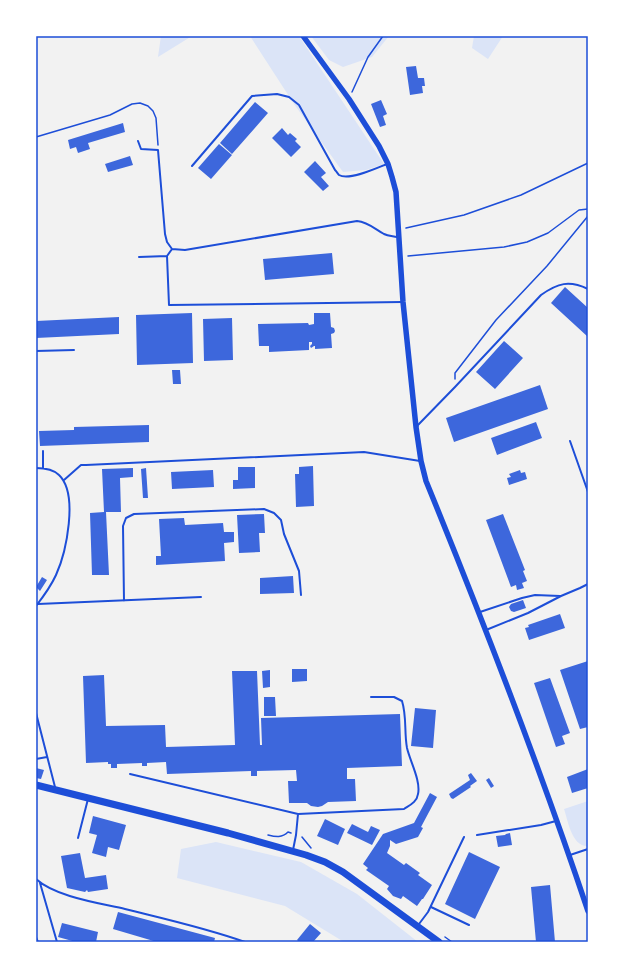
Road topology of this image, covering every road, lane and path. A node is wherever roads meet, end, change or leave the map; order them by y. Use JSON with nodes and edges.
{"nodes":[{"id":1,"x":303,"y":36,"type":"edge"},
{"id":2,"x":383,"y":36,"type":"edge"},
{"id":3,"x":349,"y":99,"type":"junction"},
{"id":4,"x":36,"y":137,"type":"edge"},
{"id":5,"x":138,"y":141,"type":"dead end"},
{"id":6,"x":158,"y":150,"type":"junction"},
{"id":7,"x":588,"y":163,"type":"edge"},
{"id":8,"x":388,"y":164,"type":"junction"},
{"id":9,"x":192,"y":166,"type":"dead end"},
{"id":10,"x":588,"y":209,"type":"edge"},
{"id":11,"x":588,"y":216,"type":"edge"},
{"id":12,"x":399,"y":230,"type":"junction"},
{"id":13,"x":399,"y":238,"type":"junction"},
{"id":14,"x":172,"y":249,"type":"junction"},
{"id":15,"x":139,"y":256,"type":"dead end"},
{"id":16,"x":167,"y":256,"type":"junction"},
{"id":17,"x":400,"y":257,"type":"junction"},
{"id":18,"x":588,"y":289,"type":"edge"},
{"id":19,"x":403,"y":302,"type":"junction"},
{"id":20,"x":74,"y":350,"type":"dead end"},
{"id":21,"x":36,"y":351,"type":"edge"},
{"id":22,"x":456,"y":387,"type":"junction"},
{"id":23,"x":416,"y":427,"type":"junction"},
{"id":24,"x":570,"y":441,"type":"dead end"},
{"id":25,"x":43,"y":451,"type":"dead end"},
{"id":26,"x":421,"y":461,"type":"junction"},
{"id":27,"x":36,"y":468,"type":"edge"},
{"id":28,"x":43,"y":468,"type":"junction"},
{"id":29,"x":64,"y":480,"type":"junction"},
{"id":30,"x":588,"y":492,"type":"edge"},
{"id":31,"x":588,"y":584,"type":"edge"},
{"id":32,"x":301,"y":595,"type":"dead end"},
{"id":33,"x":561,"y":596,"type":"junction"},
{"id":34,"x":201,"y":597,"type":"dead end"},
{"id":35,"x":124,"y":601,"type":"junction"},
{"id":36,"x":37,"y":605,"type":"edge"},
{"id":37,"x":480,"y":612,"type":"junction"},
{"id":38,"x":486,"y":630,"type":"junction"},
{"id":39,"x":371,"y":697,"type":"dead end"},
{"id":40,"x":36,"y":713,"type":"edge"},
{"id":41,"x":47,"y":757,"type":"junction"},
{"id":42,"x":36,"y":759,"type":"edge"},
{"id":43,"x":130,"y":774,"type":"dead end"},
{"id":44,"x":36,"y":785,"type":"edge"},
{"id":45,"x":56,"y":790,"type":"junction"},
{"id":46,"x":89,"y":798,"type":"junction"},
{"id":47,"x":298,"y":814,"type":"junction"},
{"id":48,"x":557,"y":821,"type":"junction"},
{"id":49,"x":477,"y":835,"type":"dead end"},
{"id":50,"x":464,"y":837,"type":"dead end"},
{"id":51,"x":78,"y":838,"type":"dead end"},
{"id":52,"x":588,"y":849,"type":"edge"},
{"id":53,"x":293,"y":851,"type":"junction"},
{"id":54,"x":569,"y":856,"type":"junction"},
{"id":55,"x":36,"y":879,"type":"edge"},
{"id":56,"x":40,"y":883,"type":"junction"},
{"id":57,"x":431,"y":907,"type":"junction"},
{"id":58,"x":588,"y":908,"type":"edge"},
{"id":59,"x":469,"y":925,"type":"dead end"},
{"id":60,"x":417,"y":927,"type":"junction"},
{"id":61,"x":36,"y":937,"type":"edge"},
{"id":62,"x":38,"y":942,"type":"edge"},
{"id":63,"x":57,"y":942,"type":"edge"},
{"id":64,"x":245,"y":942,"type":"edge"},
{"id":65,"x":439,"y":942,"type":"edge"}],
"edges":[{"from":1,"to":3,"type":"street"},
{"from":2,"to":3,"type":"path"},
{"from":3,"to":8,"type":"street"},
{"from":4,"to":6,"type":"path"},
{"from":5,"to":6,"type":"lane"},
{"from":6,"to":14,"type":"lane"},
{"from":7,"to":12,"type":"path"},
{"from":8,"to":9,"type":"lane"},
{"from":8,"to":12,"type":"street"},
{"from":10,"to":17,"type":"path"},
{"from":11,"to":22,"type":"path"},
{"from":12,"to":13,"type":"street"},
{"from":13,"to":14,"type":"lane"},
{"from":13,"to":17,"type":"street"},
{"from":14,"to":16,"type":"lane"},
{"from":15,"to":16,"type":"lane"},
{"from":16,"to":19,"type":"lane"},
{"from":17,"to":19,"type":"street"},
{"from":18,"to":22,"type":"lane"},
{"from":19,"to":23,"type":"street"},
{"from":20,"to":21,"type":"lane"},
{"from":22,"to":23,"type":"lane"},
{"from":23,"to":26,"type":"street"},
{"from":24,"to":30,"type":"lane"},
{"from":25,"to":28,"type":"lane"},
{"from":26,"to":29,"type":"lane"},
{"from":26,"to":37,"type":"street"},
{"from":27,"to":28,"type":"lane"},
{"from":28,"to":29,"type":"lane"},
{"from":29,"to":36,"type":"lane"},
{"from":31,"to":33,"type":"lane"},
{"from":32,"to":35,"type":"lane"},
{"from":33,"to":37,"type":"lane"},
{"from":33,"to":38,"type":"lane"},
{"from":34,"to":35,"type":"lane"},
{"from":35,"to":36,"type":"lane"},
{"from":37,"to":38,"type":"street"},
{"from":38,"to":48,"type":"street"},
{"from":39,"to":47,"type":"lane"},
{"from":40,"to":41,"type":"lane"},
{"from":41,"to":42,"type":"lane"},
{"from":41,"to":45,"type":"lane"},
{"from":43,"to":47,"type":"lane"},
{"from":44,"to":45,"type":"main road"},
{"from":45,"to":46,"type":"main road"},
{"from":46,"to":51,"type":"lane"},
{"from":46,"to":53,"type":"main road"},
{"from":47,"to":53,"type":"lane"},
{"from":48,"to":49,"type":"lane"},
{"from":48,"to":54,"type":"street"},
{"from":50,"to":57,"type":"lane"},
{"from":52,"to":54,"type":"lane"},
{"from":53,"to":60,"type":"main road"},
{"from":54,"to":58,"type":"street"},
{"from":55,"to":56,"type":"lane"},
{"from":56,"to":63,"type":"lane"},
{"from":56,"to":64,"type":"lane"},
{"from":57,"to":59,"type":"lane"},
{"from":57,"to":60,"type":"lane"},
{"from":60,"to":65,"type":"main road"},
{"from":61,"to":62,"type":"lane"}]}
